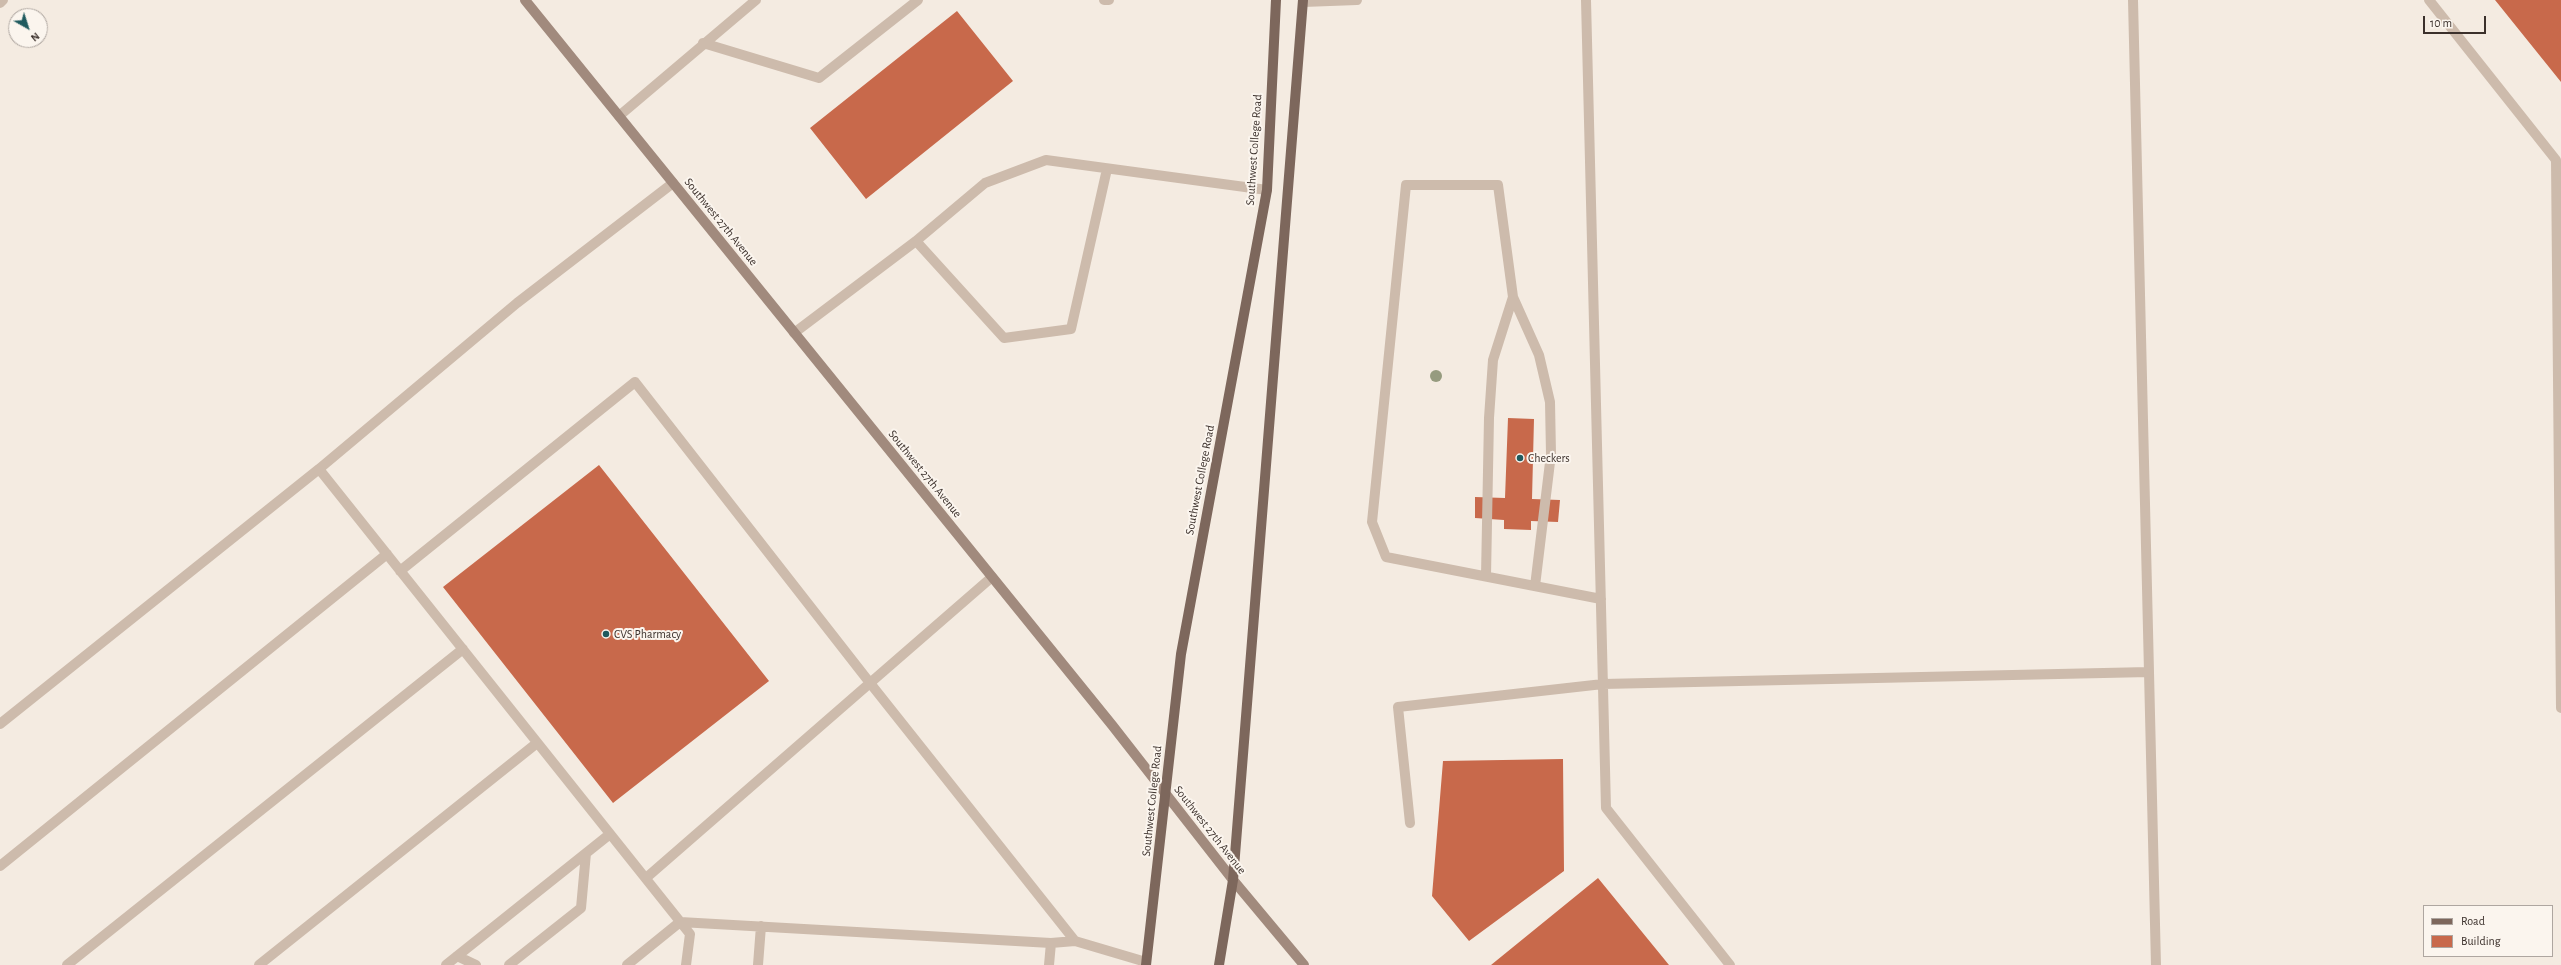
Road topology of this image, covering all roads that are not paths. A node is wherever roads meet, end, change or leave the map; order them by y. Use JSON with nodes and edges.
{"nodes":[{"id":1,"x":4,"y":0,"type":"edge"},
{"id":2,"x":525,"y":0,"type":"edge"},
{"id":3,"x":756,"y":0,"type":"edge"},
{"id":4,"x":918,"y":0,"type":"edge"},
{"id":5,"x":1104,"y":0,"type":"edge"},
{"id":6,"x":1109,"y":0,"type":"edge"},
{"id":7,"x":1276,"y":0,"type":"edge"},
{"id":8,"x":1357,"y":0,"type":"edge"},
{"id":9,"x":1586,"y":0,"type":"edge"},
{"id":10,"x":2133,"y":0,"type":"edge"},
{"id":11,"x":2429,"y":0,"type":"edge"},
{"id":12,"x":1303,"y":1,"type":"edge"},
{"id":13,"x":0,"y":3,"type":"edge"},
{"id":14,"x":703,"y":43,"type":"junction"},
{"id":15,"x":619,"y":116,"type":"junction"},
{"id":16,"x":1107,"y":168,"type":"junction"},
{"id":17,"x":673,"y":183,"type":"junction"},
{"id":18,"x":1267,"y":190,"type":"junction"},
{"id":19,"x":916,"y":241,"type":"junction"},
{"id":20,"x":1513,"y":297,"type":"junction"},
{"id":21,"x":794,"y":333,"type":"junction"},
{"id":22,"x":319,"y":469,"type":"junction"},
{"id":23,"x":387,"y":554,"type":"junction"},
{"id":24,"x":400,"y":571,"type":"junction"},
{"id":25,"x":1486,"y":576,"type":"junction"},
{"id":26,"x":992,"y":577,"type":"junction"},
{"id":27,"x":1535,"y":586,"type":"junction"},
{"id":28,"x":1600,"y":599,"type":"junction"},
{"id":29,"x":463,"y":649,"type":"junction"},
{"id":30,"x":2149,"y":672,"type":"junction"},
{"id":31,"x":870,"y":683,"type":"junction"},
{"id":32,"x":1603,"y":684,"type":"junction"},
{"id":33,"x":2561,"y":708,"type":"edge"},
{"id":34,"x":0,"y":724,"type":"edge"},
{"id":35,"x":537,"y":743,"type":"junction"},
{"id":36,"x":1166,"y":796,"type":"junction"},
{"id":37,"x":1410,"y":823,"type":"dead end"},
{"id":38,"x":610,"y":834,"type":"junction"},
{"id":39,"x":586,"y":853,"type":"junction"},
{"id":40,"x":0,"y":866,"type":"edge"},
{"id":41,"x":646,"y":878,"type":"junction"},
{"id":42,"x":1233,"y":880,"type":"junction"},
{"id":43,"x":680,"y":922,"type":"junction"},
{"id":44,"x":761,"y":926,"type":"junction"},
{"id":45,"x":1075,"y":941,"type":"junction"},
{"id":46,"x":1051,"y":943,"type":"junction"},
{"id":47,"x":457,"y":956,"type":"junction"},
{"id":48,"x":1146,"y":964,"type":"edge"},
{"id":49,"x":67,"y":965,"type":"edge"},
{"id":50,"x":259,"y":965,"type":"edge"},
{"id":51,"x":446,"y":965,"type":"edge"},
{"id":52,"x":476,"y":965,"type":"edge"},
{"id":53,"x":509,"y":965,"type":"edge"},
{"id":54,"x":627,"y":965,"type":"edge"},
{"id":55,"x":686,"y":965,"type":"edge"},
{"id":56,"x":758,"y":965,"type":"edge"},
{"id":57,"x":1049,"y":965,"type":"edge"},
{"id":58,"x":1219,"y":965,"type":"edge"},
{"id":59,"x":1304,"y":965,"type":"edge"},
{"id":60,"x":1730,"y":965,"type":"edge"},
{"id":61,"x":2156,"y":965,"type":"edge"}],
"edges":[{"from":1,"to":13,"type":"lane"},
{"from":2,"to":15,"type":"main road","name":"Southwest 27th Avenue"},
{"from":3,"to":14,"type":"lane"},
{"from":4,"to":14,"type":"lane"},
{"from":5,"to":6,"type":"lane"},
{"from":7,"to":18,"type":"main road","name":"Southwest College Road"},
{"from":8,"to":12,"type":"lane"},
{"from":9,"to":28,"type":"lane"},
{"from":10,"to":30,"type":"lane"},
{"from":11,"to":33,"type":"lane"},
{"from":12,"to":42,"type":"main road"},
{"from":14,"to":15,"type":"lane"},
{"from":15,"to":17,"type":"main road","name":"Southwest 27th Avenue"},
{"from":16,"to":18,"type":"lane"},
{"from":16,"to":19,"type":"lane"},
{"from":16,"to":19,"type":"lane"},
{"from":17,"to":21,"type":"main road","name":"Southwest 27th Avenue"},
{"from":17,"to":22,"type":"lane"},
{"from":18,"to":36,"type":"main road","name":"Southwest College Road"},
{"from":19,"to":21,"type":"lane"},
{"from":20,"to":25,"type":"lane"},
{"from":20,"to":25,"type":"lane"},
{"from":20,"to":27,"type":"lane"},
{"from":21,"to":26,"type":"main road","name":"Southwest 27th Avenue"},
{"from":22,"to":23,"type":"lane"},
{"from":22,"to":34,"type":"lane"},
{"from":23,"to":24,"type":"lane"},
{"from":23,"to":40,"type":"lane"},
{"from":24,"to":29,"type":"lane"},
{"from":24,"to":31,"type":"lane"},
{"from":25,"to":27,"type":"lane"},
{"from":26,"to":31,"type":"lane"},
{"from":26,"to":36,"type":"main road","name":"Southwest 27th Avenue"},
{"from":27,"to":28,"type":"lane"},
{"from":28,"to":32,"type":"lane"},
{"from":29,"to":35,"type":"lane"},
{"from":29,"to":49,"type":"lane"},
{"from":30,"to":32,"type":"lane"},
{"from":30,"to":61,"type":"lane"},
{"from":31,"to":41,"type":"lane"},
{"from":31,"to":45,"type":"lane"},
{"from":32,"to":37,"type":"lane"},
{"from":32,"to":60,"type":"lane"},
{"from":35,"to":38,"type":"lane"},
{"from":35,"to":50,"type":"lane"},
{"from":36,"to":42,"type":"main road","name":"Southwest 27th Avenue"},
{"from":36,"to":48,"type":"main road","name":"Southwest College Road"},
{"from":38,"to":39,"type":"lane"},
{"from":38,"to":41,"type":"lane"},
{"from":39,"to":47,"type":"lane"},
{"from":39,"to":53,"type":"lane"},
{"from":41,"to":43,"type":"lane"},
{"from":42,"to":58,"type":"main road"},
{"from":42,"to":59,"type":"main road","name":"Southwest 27th Avenue"},
{"from":43,"to":44,"type":"lane"},
{"from":43,"to":54,"type":"lane"},
{"from":43,"to":55,"type":"lane"},
{"from":44,"to":46,"type":"lane"},
{"from":44,"to":56,"type":"lane"},
{"from":45,"to":46,"type":"lane"},
{"from":45,"to":48,"type":"lane"},
{"from":46,"to":57,"type":"lane"},
{"from":47,"to":51,"type":"lane"},
{"from":47,"to":52,"type":"lane"}]}
